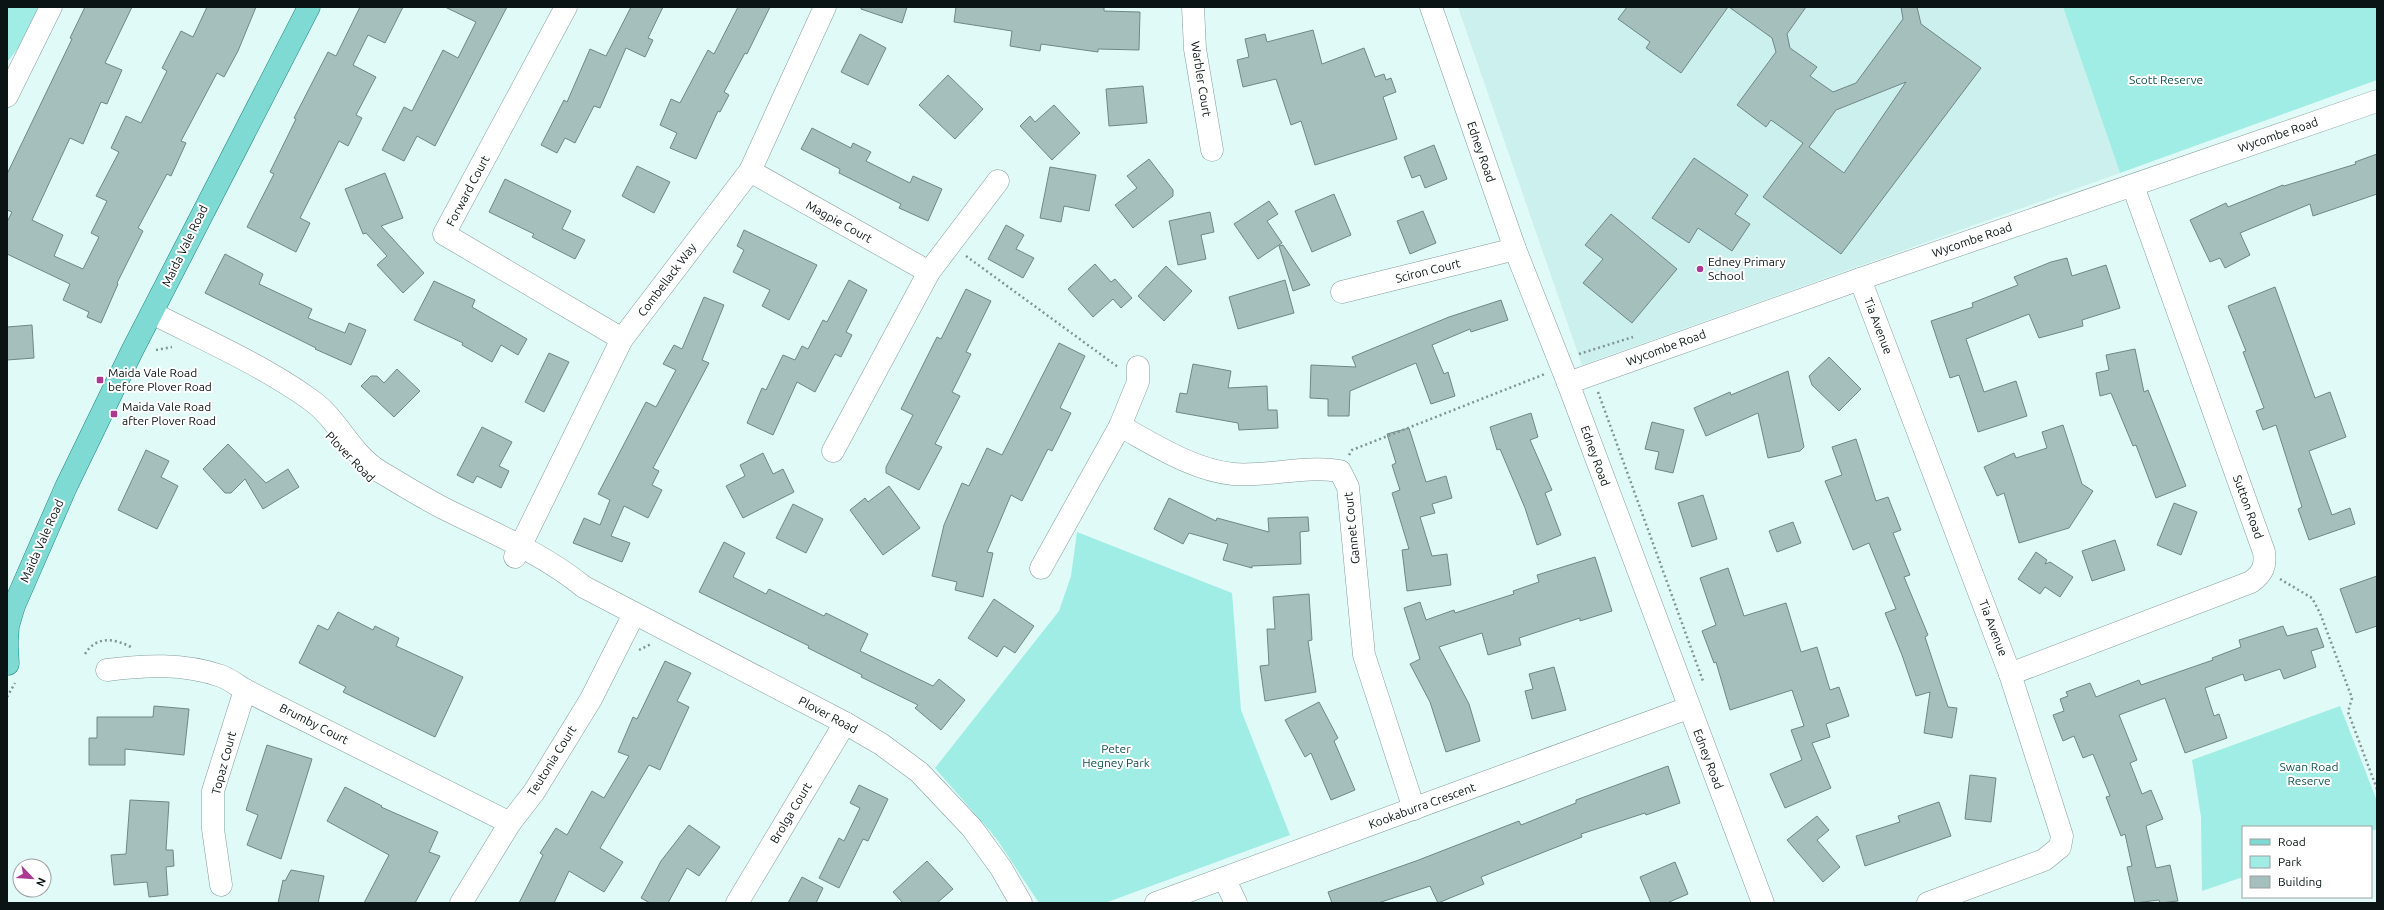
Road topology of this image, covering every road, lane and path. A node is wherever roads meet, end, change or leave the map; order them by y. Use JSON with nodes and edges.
{"nodes":[{"id":1,"x":51,"y":7,"type":"edge"},
{"id":2,"x":309,"y":7,"type":"edge"},
{"id":3,"x":566,"y":7,"type":"edge"},
{"id":4,"x":825,"y":7,"type":"edge"},
{"id":5,"x":1193,"y":7,"type":"edge"},
{"id":6,"x":1430,"y":7,"type":"edge"},
{"id":7,"x":8,"y":92,"type":"edge"},
{"id":8,"x":2377,"y":101,"type":"edge"},
{"id":9,"x":1212,"y":150,"type":"dead end"},
{"id":10,"x":750,"y":171,"type":"junction"},
{"id":11,"x":998,"y":181,"type":"dead end"},
{"id":12,"x":2133,"y":186,"type":"junction"},
{"id":13,"x":950,"y":245,"type":"junction"},
{"id":14,"x":1515,"y":249,"type":"junction"},
{"id":15,"x":929,"y":272,"type":"junction"},
{"id":16,"x":1860,"y":279,"type":"junction"},
{"id":17,"x":1342,"y":292,"type":"dead end"},
{"id":18,"x":149,"y":319,"type":"junction"},
{"id":19,"x":622,"y":339,"type":"junction"},
{"id":20,"x":176,"y":346,"type":"dead end"},
{"id":21,"x":151,"y":352,"type":"dead end"},
{"id":22,"x":1138,"y":374,"type":"joint"},
{"id":23,"x":1591,"y":374,"type":"junction"},
{"id":24,"x":1565,"y":375,"type":"junction"},
{"id":25,"x":1120,"y":426,"type":"junction"},
{"id":26,"x":833,"y":452,"type":"dead end"},
{"id":27,"x":1340,"y":471,"type":"junction"},
{"id":28,"x":66,"y":487,"type":"junction"},
{"id":29,"x":518,"y":552,"type":"junction"},
{"id":30,"x":1041,"y":568,"type":"dead end"},
{"id":31,"x":2264,"y":570,"type":"junction"},
{"id":32,"x":7,"y":585,"type":"edge"},
{"id":33,"x":634,"y":614,"type":"junction"},
{"id":34,"x":653,"y":643,"type":"dead end"},
{"id":35,"x":136,"y":650,"type":"dead end"},
{"id":36,"x":615,"y":651,"type":"junction"},
{"id":37,"x":85,"y":654,"type":"dead end"},
{"id":38,"x":7,"y":658,"type":"edge"},
{"id":39,"x":107,"y":670,"type":"dead end"},
{"id":40,"x":2010,"y":674,"type":"junction"},
{"id":41,"x":1706,"y":688,"type":"dead end"},
{"id":42,"x":245,"y":690,"type":"junction"},
{"id":43,"x":1688,"y":708,"type":"junction"},
{"id":44,"x":845,"y":723,"type":"junction"},
{"id":45,"x":2377,"y":789,"type":"edge"},
{"id":46,"x":1414,"y":809,"type":"junction"},
{"id":47,"x":510,"y":823,"type":"junction"},
{"id":48,"x":1224,"y":878,"type":"junction"},
{"id":49,"x":221,"y":885,"type":"dead end"},
{"id":50,"x":461,"y":903,"type":"edge"},
{"id":51,"x":737,"y":903,"type":"edge"},
{"id":52,"x":1021,"y":903,"type":"edge"},
{"id":53,"x":1156,"y":903,"type":"edge"},
{"id":54,"x":1236,"y":903,"type":"edge"},
{"id":55,"x":1763,"y":903,"type":"edge"},
{"id":56,"x":1928,"y":903,"type":"edge"}],
"edges":[{"from":1,"to":7,"type":"street"},
{"from":2,"to":18,"type":"main road","name":"Maida Vale Road"},
{"from":3,"to":19,"type":"street","name":"Forward Court"},
{"from":4,"to":10,"type":"street","name":"Combellack Way"},
{"from":5,"to":9,"type":"street","name":"Warbler Court"},
{"from":6,"to":14,"type":"street","name":"Edney Road"},
{"from":8,"to":12,"type":"street","name":"Wycombe Road"},
{"from":10,"to":15,"type":"street","name":"Magpie Court"},
{"from":10,"to":19,"type":"street","name":"Combellack Way"},
{"from":11,"to":13,"type":"street"},
{"from":12,"to":16,"type":"street","name":"Wycombe Road"},
{"from":12,"to":31,"type":"street","name":"Sutton Road"},
{"from":13,"to":15,"type":"street"},
{"from":13,"to":22,"type":"path"},
{"from":14,"to":17,"type":"street","name":"Sciron Court"},
{"from":14,"to":24,"type":"street","name":"Edney Road"},
{"from":15,"to":26,"type":"street"},
{"from":16,"to":23,"type":"street","name":"Wycombe Road"},
{"from":16,"to":40,"type":"street","name":"Tia Avenue"},
{"from":18,"to":28,"type":"main road","name":"Maida Vale Road"},
{"from":18,"to":29,"type":"street","name":"Plover Road"},
{"from":19,"to":29,"type":"street","name":"Combellack Way"},
{"from":20,"to":21,"type":"path"},
{"from":22,"to":25,"type":"street"},
{"from":23,"to":24,"type":"street","name":"Wycombe Road"},
{"from":23,"to":41,"type":"path"},
{"from":24,"to":27,"type":"path"},
{"from":24,"to":43,"type":"street","name":"Edney Road"},
{"from":25,"to":27,"type":"street"},
{"from":25,"to":30,"type":"street"},
{"from":27,"to":46,"type":"street","name":"Gannet Court"},
{"from":28,"to":32,"type":"main road","name":"Maida Vale Road"},
{"from":28,"to":38,"type":"main road","name":"Maida Vale Road"},
{"from":29,"to":33,"type":"street","name":"Plover Road"},
{"from":31,"to":40,"type":"street"},
{"from":31,"to":45,"type":"path"},
{"from":33,"to":36,"type":"street","name":"Teutonia Court"},
{"from":33,"to":44,"type":"street","name":"Plover Road"},
{"from":34,"to":36,"type":"path"},
{"from":35,"to":37,"type":"path"},
{"from":36,"to":47,"type":"street","name":"Teutonia Court"},
{"from":39,"to":42,"type":"street","name":"Brumby Court"},
{"from":40,"to":56,"type":"street","name":"Tia Avenue"},
{"from":42,"to":47,"type":"street","name":"Brumby Court"},
{"from":42,"to":49,"type":"street","name":"Topaz Court"},
{"from":43,"to":46,"type":"street","name":"Kookaburra Crescent"},
{"from":43,"to":55,"type":"street","name":"Edney Road"},
{"from":44,"to":51,"type":"street","name":"Brolga Court"},
{"from":44,"to":52,"type":"street","name":"Plover Road"},
{"from":46,"to":48,"type":"street","name":"Kookaburra Crescent"},
{"from":47,"to":50,"type":"street","name":"Teutonia Court"},
{"from":48,"to":53,"type":"street","name":"Kookaburra Crescent"},
{"from":48,"to":54,"type":"street"}]}
